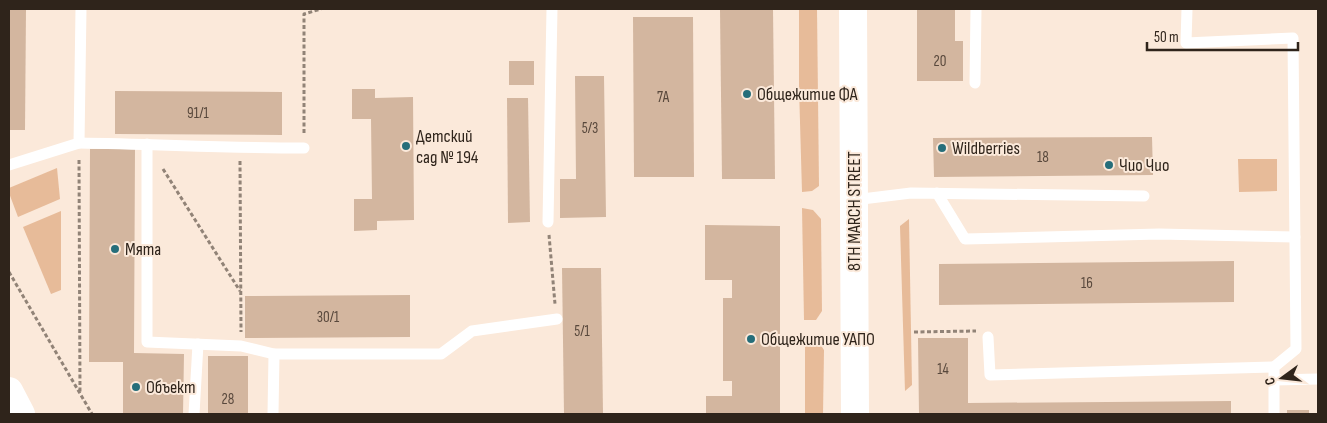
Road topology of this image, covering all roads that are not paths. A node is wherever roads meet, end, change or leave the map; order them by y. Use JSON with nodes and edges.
{"nodes":[{"id":1,"x":81,"y":9,"type":"edge"},
{"id":2,"x":552,"y":9,"type":"edge"},
{"id":3,"x":853,"y":9,"type":"edge"},
{"id":4,"x":976,"y":9,"type":"edge"},
{"id":5,"x":1187,"y":9,"type":"edge"},
{"id":6,"x":975,"y":84,"type":"dead end"},
{"id":7,"x":79,"y":143,"type":"junction"},
{"id":8,"x":147,"y":144,"type":"junction"},
{"id":9,"x":304,"y":148,"type":"road end"},
{"id":10,"x":9,"y":165,"type":"edge"},
{"id":11,"x":937,"y":194,"type":"junction"},
{"id":12,"x":1144,"y":196,"type":"dead end"},
{"id":13,"x":854,"y":200,"type":"junction"},
{"id":14,"x":548,"y":222,"type":"road end"},
{"id":15,"x":1295,"y":237,"type":"junction"},
{"id":16,"x":557,"y":319,"type":"road end"},
{"id":17,"x":988,"y":337,"type":"road end"},
{"id":18,"x":198,"y":344,"type":"junction"},
{"id":19,"x":274,"y":354,"type":"junction"},
{"id":20,"x":1274,"y":367,"type":"junction"},
{"id":21,"x":1318,"y":379,"type":"edge"},
{"id":22,"x":1274,"y":380,"type":"junction"},
{"id":23,"x":9,"y":392,"type":"edge"},
{"id":24,"x":9,"y":405,"type":"edge"},
{"id":25,"x":15,"y":414,"type":"edge"},
{"id":26,"x":21,"y":414,"type":"edge"},
{"id":27,"x":194,"y":414,"type":"edge"},
{"id":28,"x":273,"y":414,"type":"edge"},
{"id":29,"x":855,"y":414,"type":"edge"},
{"id":30,"x":1274,"y":414,"type":"edge"}],
"edges":[{"from":1,"to":7,"type":"lane"},
{"from":2,"to":14,"type":"lane"},
{"from":3,"to":13,"type":"main road","name":"8TH MARCH STREET"},
{"from":4,"to":6,"type":"lane"},
{"from":5,"to":15,"type":"lane"},
{"from":7,"to":8,"type":"lane"},
{"from":7,"to":10,"type":"lane"},
{"from":8,"to":9,"type":"lane"},
{"from":8,"to":18,"type":"lane"},
{"from":11,"to":12,"type":"lane"},
{"from":11,"to":13,"type":"lane"},
{"from":11,"to":15,"type":"lane"},
{"from":13,"to":29,"type":"main road","name":"8TH MARCH STREET"},
{"from":15,"to":20,"type":"lane"},
{"from":16,"to":19,"type":"lane"},
{"from":17,"to":20,"type":"lane"},
{"from":18,"to":19,"type":"lane"},
{"from":18,"to":27,"type":"lane"},
{"from":19,"to":28,"type":"lane"},
{"from":20,"to":22,"type":"lane"},
{"from":21,"to":22,"type":"lane"},
{"from":22,"to":30,"type":"lane"},
{"from":23,"to":26,"type":"main road"},
{"from":24,"to":25,"type":"main road"}]}
